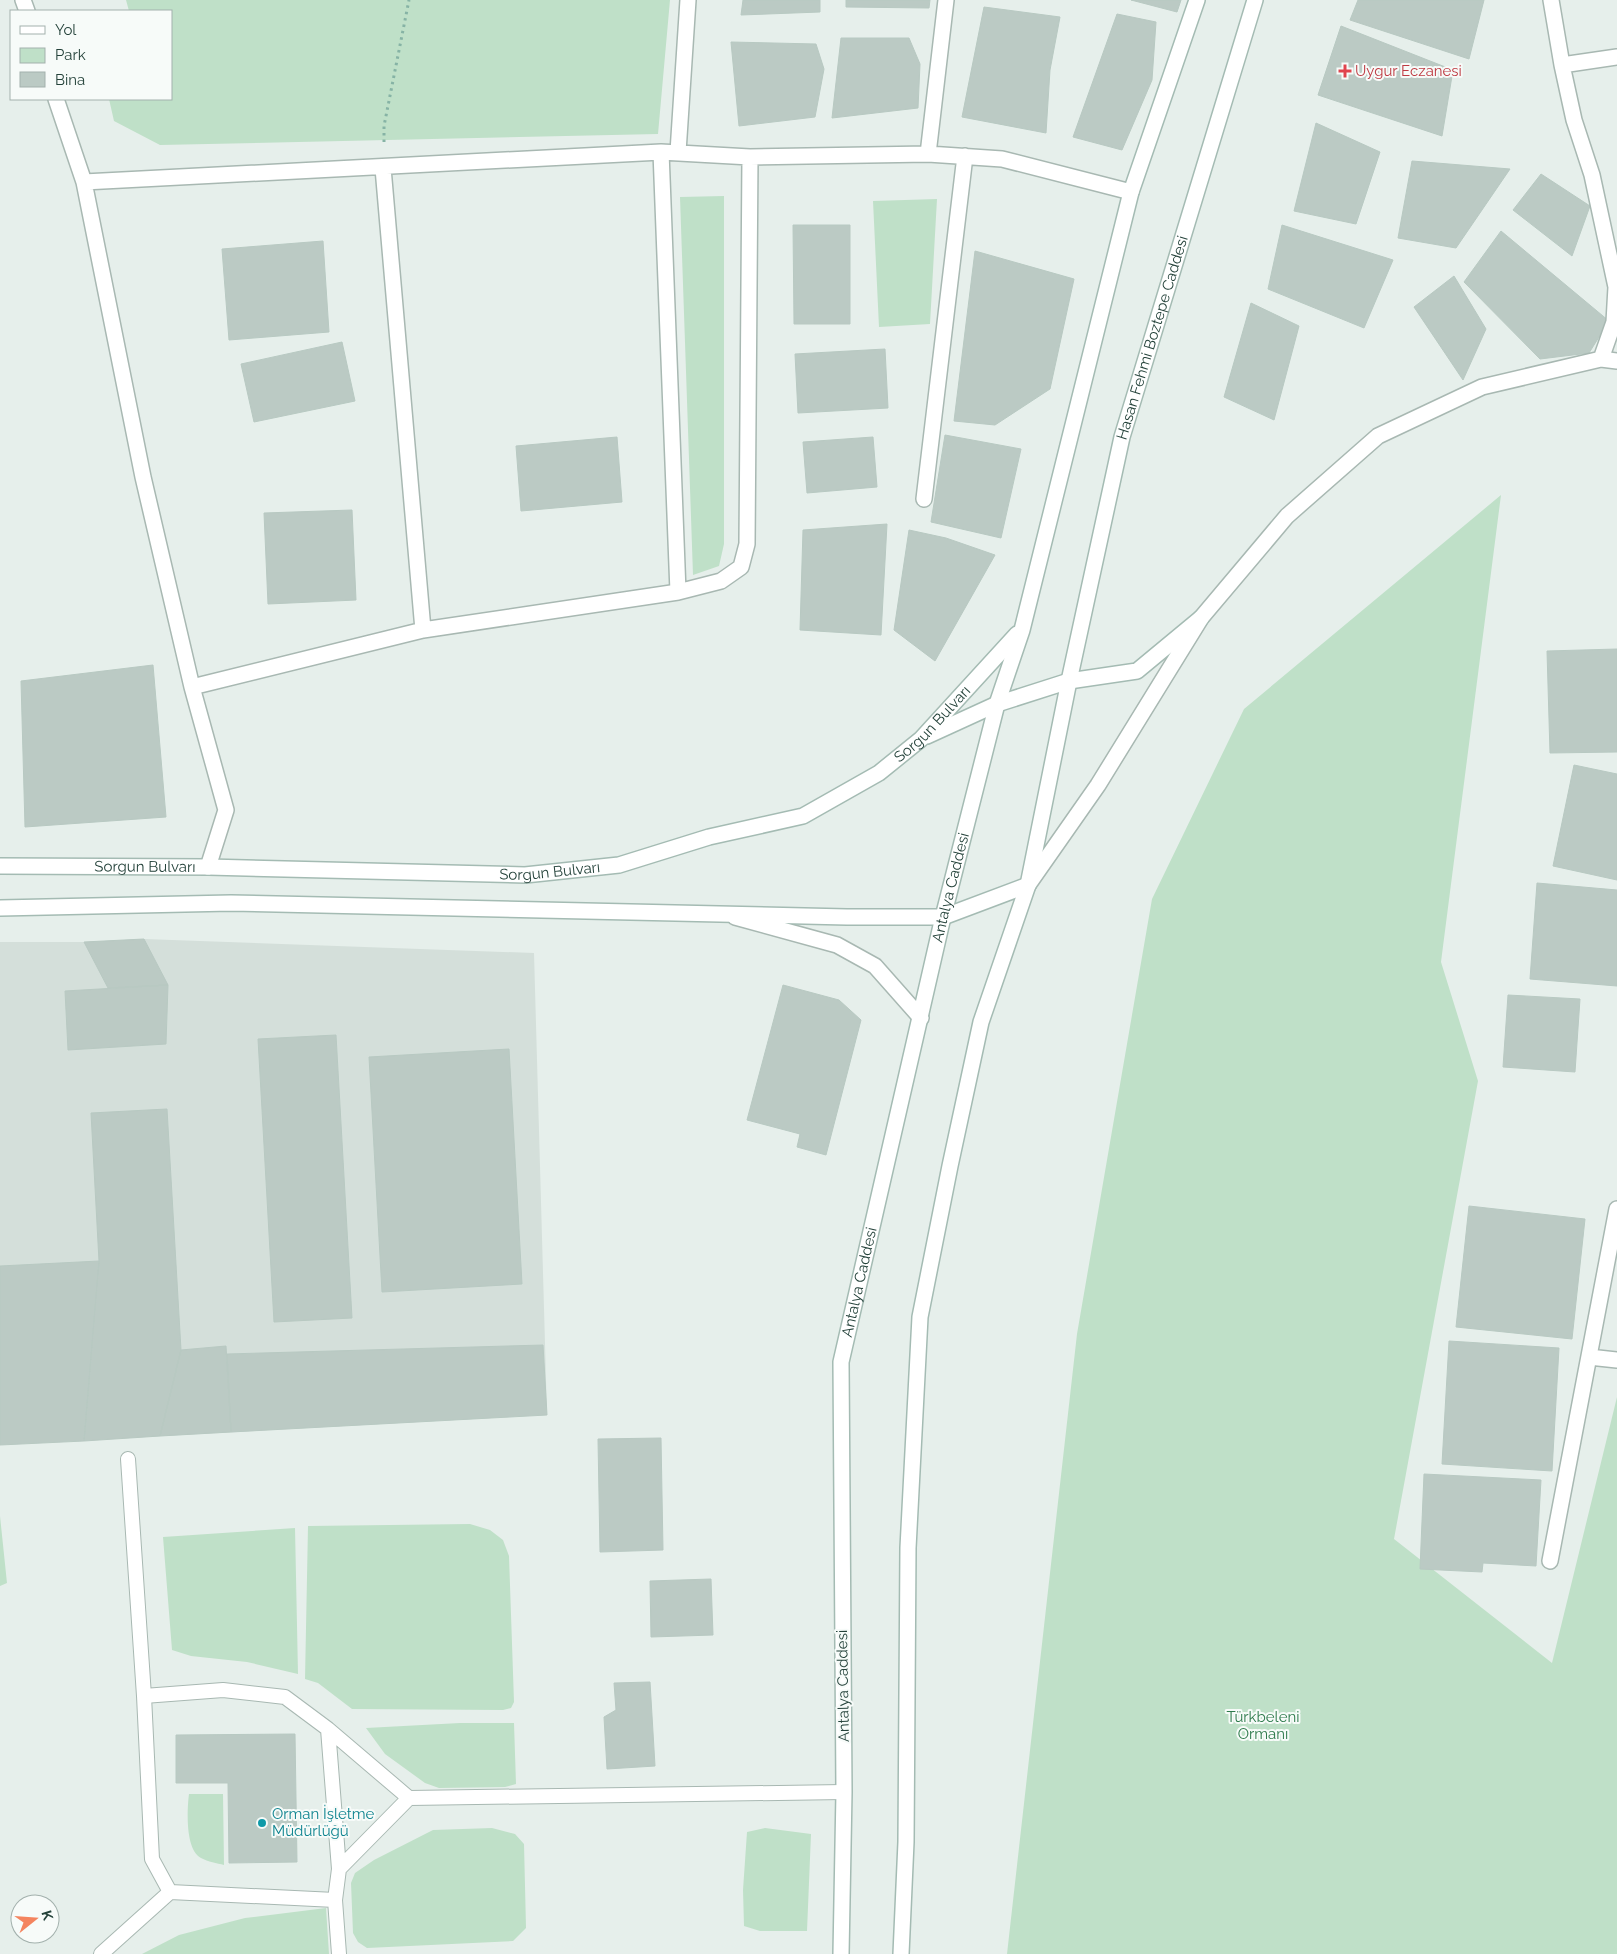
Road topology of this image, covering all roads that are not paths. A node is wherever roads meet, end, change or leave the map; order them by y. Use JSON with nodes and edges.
{"nodes":[{"id":1,"x":688,"y":0,"type":"edge"},
{"id":2,"x":946,"y":0,"type":"edge"},
{"id":3,"x":1197,"y":0,"type":"edge"},
{"id":4,"x":1254,"y":0,"type":"edge"},
{"id":5,"x":1551,"y":0,"type":"edge"},
{"id":6,"x":1617,"y":57,"type":"edge"},
{"id":7,"x":1562,"y":65,"type":"junction"},
{"id":8,"x":56,"y":100,"type":"edge"},
{"id":9,"x":661,"y":152,"type":"junction"},
{"id":10,"x":678,"y":152,"type":"junction"},
{"id":11,"x":928,"y":154,"type":"junction"},
{"id":12,"x":965,"y":156,"type":"junction"},
{"id":13,"x":750,"y":157,"type":"junction"},
{"id":14,"x":383,"y":168,"type":"junction"},
{"id":15,"x":84,"y":182,"type":"junction"},
{"id":16,"x":1132,"y":192,"type":"junction"},
{"id":17,"x":1613,"y":360,"type":"edge"},
{"id":18,"x":924,"y":499,"type":"dead end"},
{"id":19,"x":678,"y":592,"type":"junction"},
{"id":20,"x":1201,"y":618,"type":"junction"},
{"id":21,"x":423,"y":630,"type":"junction"},
{"id":22,"x":1022,"y":630,"type":"junction"},
{"id":23,"x":1069,"y":681,"type":"junction"},
{"id":24,"x":192,"y":687,"type":"junction"},
{"id":25,"x":997,"y":704,"type":"junction"},
{"id":26,"x":921,"y":739,"type":"junction"},
{"id":27,"x":0,"y":866,"type":"edge"},
{"id":28,"x":208,"y":868,"type":"junction"},
{"id":29,"x":1028,"y":885,"type":"junction"},
{"id":30,"x":0,"y":908,"type":"edge"},
{"id":31,"x":724,"y":914,"type":"junction"},
{"id":32,"x":943,"y":917,"type":"junction"},
{"id":33,"x":920,"y":1018,"type":"junction"},
{"id":34,"x":1617,"y":1209,"type":"edge"},
{"id":35,"x":1589,"y":1357,"type":"junction"},
{"id":36,"x":1617,"y":1360,"type":"edge"},
{"id":37,"x":128,"y":1459,"type":"dead end"},
{"id":38,"x":1550,"y":1561,"type":"dead end"},
{"id":39,"x":144,"y":1696,"type":"junction"},
{"id":40,"x":328,"y":1729,"type":"junction"},
{"id":41,"x":844,"y":1792,"type":"junction"},
{"id":42,"x":409,"y":1798,"type":"junction"},
{"id":43,"x":339,"y":1869,"type":"junction"},
{"id":44,"x":170,"y":1892,"type":"junction"},
{"id":45,"x":336,"y":1900,"type":"junction"},
{"id":46,"x":101,"y":1954,"type":"edge"},
{"id":47,"x":339,"y":1954,"type":"edge"},
{"id":48,"x":841,"y":1954,"type":"edge"},
{"id":49,"x":902,"y":1954,"type":"edge"}],
"edges":[{"from":1,"to":10,"type":"main road"},
{"from":2,"to":11,"type":"main road"},
{"from":3,"to":16,"type":"main road"},
{"from":4,"to":23,"type":"main road","name":"Hasan Fehmi Boztepe Caddesi"},
{"from":5,"to":7,"type":"main road"},
{"from":6,"to":7,"type":"main road"},
{"from":7,"to":17,"type":"main road"},
{"from":8,"to":15,"type":"main road"},
{"from":9,"to":10,"type":"main road"},
{"from":9,"to":14,"type":"main road"},
{"from":9,"to":19,"type":"main road"},
{"from":10,"to":13,"type":"main road"},
{"from":11,"to":12,"type":"main road"},
{"from":11,"to":13,"type":"main road"},
{"from":12,"to":16,"type":"main road"},
{"from":12,"to":18,"type":"main road"},
{"from":13,"to":19,"type":"main road"},
{"from":14,"to":15,"type":"main road"},
{"from":14,"to":21,"type":"main road"},
{"from":15,"to":24,"type":"main road"},
{"from":16,"to":22,"type":"main road"},
{"from":17,"to":20,"type":"main road"},
{"from":19,"to":21,"type":"main road"},
{"from":20,"to":23,"type":"main road"},
{"from":20,"to":29,"type":"main road"},
{"from":21,"to":24,"type":"main road"},
{"from":22,"to":25,"type":"main road","name":"Antalya Caddesi"},
{"from":22,"to":26,"type":"main road","name":"Sorgun Bulvarı"},
{"from":23,"to":25,"type":"main road"},
{"from":23,"to":29,"type":"main road"},
{"from":24,"to":28,"type":"main road"},
{"from":25,"to":26,"type":"main road"},
{"from":25,"to":32,"type":"main road","name":"Antalya Caddesi"},
{"from":26,"to":28,"type":"main road","name":"Sorgun Bulvarı"},
{"from":27,"to":28,"type":"main road","name":"Sorgun Bulvarı"},
{"from":29,"to":32,"type":"main road"},
{"from":29,"to":49,"type":"main road"},
{"from":30,"to":31,"type":"main road"},
{"from":31,"to":32,"type":"main road"},
{"from":31,"to":33,"type":"main road"},
{"from":32,"to":33,"type":"main road","name":"Antalya Caddesi"},
{"from":33,"to":41,"type":"main road","name":"Antalya Caddesi"},
{"from":34,"to":35,"type":"main road"},
{"from":35,"to":36,"type":"main road"},
{"from":35,"to":38,"type":"main road"},
{"from":37,"to":39,"type":"lane"},
{"from":39,"to":40,"type":"lane"},
{"from":39,"to":44,"type":"lane"},
{"from":40,"to":42,"type":"lane"},
{"from":40,"to":43,"type":"lane"},
{"from":41,"to":42,"type":"lane"},
{"from":41,"to":48,"type":"main road","name":"Antalya Caddesi"},
{"from":42,"to":43,"type":"lane"},
{"from":43,"to":45,"type":"lane"},
{"from":44,"to":45,"type":"lane"},
{"from":44,"to":46,"type":"lane"},
{"from":45,"to":47,"type":"lane"}]}
